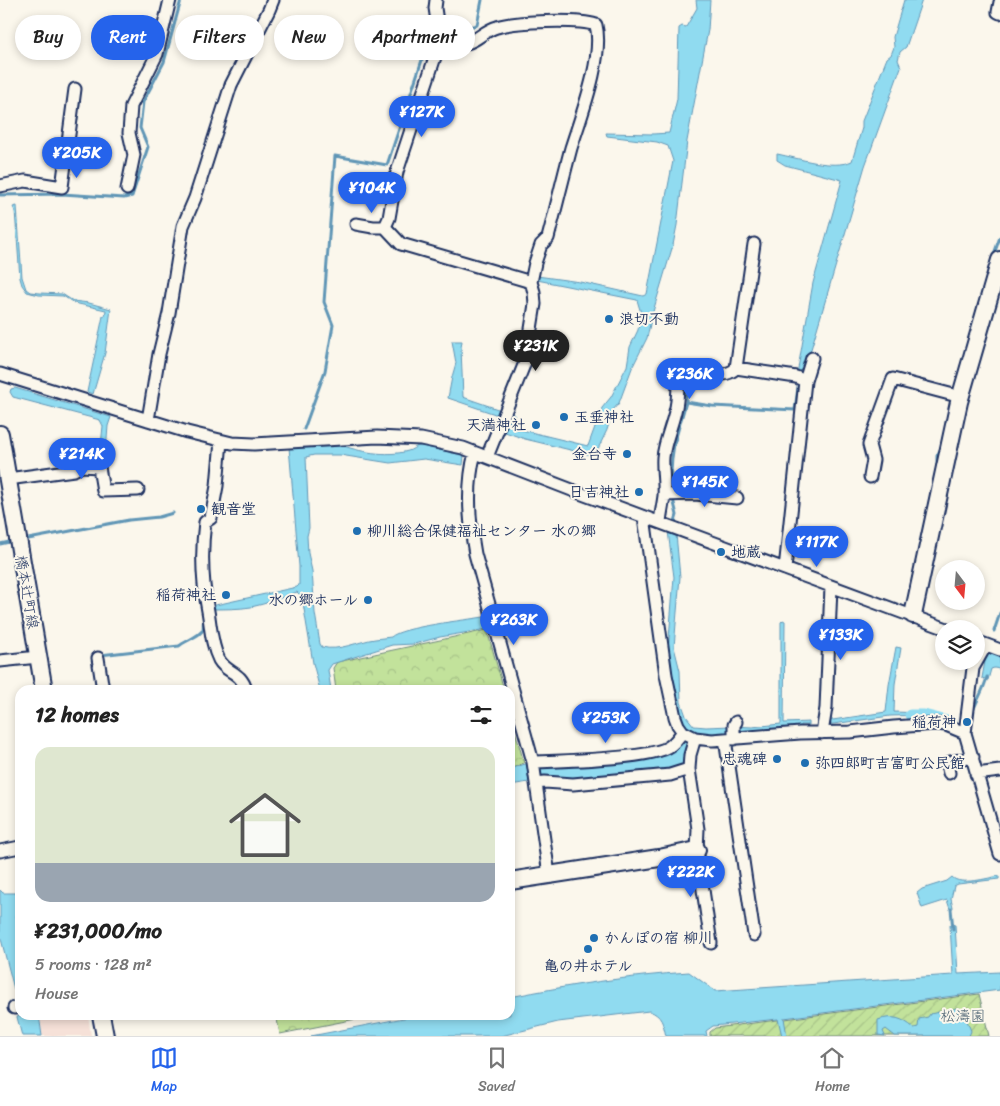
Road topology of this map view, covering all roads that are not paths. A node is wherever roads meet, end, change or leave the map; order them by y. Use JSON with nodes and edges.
{"nodes":[{"id":1,"x":170,"y":0,"type":"edge"},
{"id":2,"x":273,"y":0,"type":"edge"},
{"id":3,"x":436,"y":0,"type":"edge"},
{"id":4,"x":1000,"y":2,"type":"edge"},
{"id":5,"x":1000,"y":13,"type":"edge"},
{"id":6,"x":436,"y":15,"type":"edge"},
{"id":7,"x":475,"y":39,"type":"edge"},
{"id":8,"x":434,"y":60,"type":"edge"},
{"id":9,"x":75,"y":89,"type":"dead end"},
{"id":10,"x":0,"y":186,"type":"edge"},
{"id":11,"x":127,"y":189,"type":"dead end"},
{"id":12,"x":356,"y":224,"type":"dead end"},
{"id":13,"x":385,"y":227,"type":"junction"},
{"id":14,"x":754,"y":244,"type":"dead end"},
{"id":15,"x":1000,"y":260,"type":"edge"},
{"id":16,"x":531,"y":282,"type":"junction"},
{"id":17,"x":812,"y":358,"type":"dead end"},
{"id":18,"x":736,"y":368,"type":"junction"},
{"id":19,"x":0,"y":374,"type":"edge"},
{"id":20,"x":805,"y":381,"type":"junction"},
{"id":21,"x":961,"y":397,"type":"junction"},
{"id":22,"x":148,"y":420,"type":"junction"},
{"id":23,"x":0,"y":434,"type":"edge"},
{"id":24,"x":221,"y":441,"type":"junction"},
{"id":25,"x":475,"y":453,"type":"junction"},
{"id":26,"x":487,"y":456,"type":"junction"},
{"id":27,"x":870,"y":477,"type":"dead end"},
{"id":28,"x":8,"y":479,"type":"junction"},
{"id":29,"x":138,"y":490,"type":"dead end"},
{"id":30,"x":669,"y":495,"type":"junction"},
{"id":31,"x":737,"y":498,"type":"dead end"},
{"id":32,"x":644,"y":516,"type":"junction"},
{"id":33,"x":670,"y":526,"type":"junction"},
{"id":34,"x":785,"y":569,"type":"junction"},
{"id":35,"x":831,"y":587,"type":"junction"},
{"id":36,"x":913,"y":615,"type":"junction"},
{"id":37,"x":935,"y":624,"type":"edge"},
{"id":38,"x":990,"y":646,"type":"edge"},
{"id":39,"x":38,"y":657,"type":"junction"},
{"id":40,"x":98,"y":658,"type":"dead end"},
{"id":41,"x":0,"y":661,"type":"edge"},
{"id":42,"x":43,"y":685,"type":"edge"},
{"id":43,"x":102,"y":685,"type":"edge"},
{"id":44,"x":245,"y":685,"type":"edge"},
{"id":45,"x":512,"y":685,"type":"edge"},
{"id":46,"x":515,"y":697,"type":"edge"},
{"id":47,"x":683,"y":732,"type":"junction"},
{"id":48,"x":732,"y":732,"type":"junction"},
{"id":49,"x":822,"y":733,"type":"junction"},
{"id":50,"x":965,"y":733,"type":"junction"},
{"id":51,"x":695,"y":738,"type":"junction"},
{"id":52,"x":973,"y":757,"type":"junction"},
{"id":53,"x":533,"y":762,"type":"junction"},
{"id":54,"x":689,"y":769,"type":"junction"},
{"id":55,"x":949,"y":773,"type":"dead end"},
{"id":56,"x":988,"y":773,"type":"edge"},
{"id":57,"x":536,"y":783,"type":"junction"},
{"id":58,"x":15,"y":848,"type":"edge"},
{"id":59,"x":697,"y":850,"type":"junction"},
{"id":60,"x":0,"y":851,"type":"edge"},
{"id":61,"x":1000,"y":854,"type":"edge"},
{"id":62,"x":550,"y":875,"type":"junction"},
{"id":63,"x":515,"y":880,"type":"edge"},
{"id":64,"x":754,"y":935,"type":"dead end"},
{"id":65,"x":711,"y":943,"type":"dead end"},
{"id":66,"x":102,"y":1020,"type":"edge"},
{"id":67,"x":105,"y":1036,"type":"edge"}],
"edges":[{"from":1,"to":11,"type":"street"},
{"from":2,"to":22,"type":"street"},
{"from":3,"to":6,"type":"street"},
{"from":4,"to":5,"type":"street"},
{"from":7,"to":16,"type":"street"},
{"from":8,"to":13,"type":"street"},
{"from":9,"to":10,"type":"street"},
{"from":12,"to":13,"type":"street"},
{"from":13,"to":16,"type":"street"},
{"from":14,"to":18,"type":"street"},
{"from":15,"to":21,"type":"street"},
{"from":16,"to":26,"type":"street"},
{"from":17,"to":20,"type":"street"},
{"from":18,"to":20,"type":"street"},
{"from":18,"to":30,"type":"street"},
{"from":19,"to":22,"type":"street"},
{"from":20,"to":34,"type":"street"},
{"from":21,"to":27,"type":"street"},
{"from":21,"to":36,"type":"street"},
{"from":22,"to":24,"type":"street"},
{"from":23,"to":28,"type":"street","name":"橋本辻町線"},
{"from":24,"to":25,"type":"street"},
{"from":24,"to":44,"type":"street"},
{"from":25,"to":26,"type":"street"},
{"from":25,"to":45,"type":"street"},
{"from":26,"to":32,"type":"street"},
{"from":28,"to":29,"type":"street"},
{"from":28,"to":39,"type":"street","name":"橋本辻町線"},
{"from":30,"to":31,"type":"street"},
{"from":30,"to":33,"type":"street"},
{"from":32,"to":33,"type":"street"},
{"from":32,"to":47,"type":"street"},
{"from":33,"to":34,"type":"street"},
{"from":34,"to":35,"type":"street"},
{"from":35,"to":36,"type":"street"},
{"from":35,"to":49,"type":"street"},
{"from":36,"to":37,"type":"street"},
{"from":38,"to":50,"type":"street"},
{"from":39,"to":41,"type":"street"},
{"from":39,"to":42,"type":"street","name":"橋本辻町線"},
{"from":40,"to":43,"type":"street"},
{"from":46,"to":53,"type":"street"},
{"from":47,"to":51,"type":"street"},
{"from":47,"to":53,"type":"street"},
{"from":48,"to":49,"type":"street"},
{"from":48,"to":51,"type":"street"},
{"from":48,"to":64,"type":"street"},
{"from":49,"to":50,"type":"street"},
{"from":50,"to":52,"type":"street"},
{"from":51,"to":54,"type":"street"},
{"from":52,"to":55,"type":"street"},
{"from":52,"to":56,"type":"street"},
{"from":53,"to":57,"type":"street"},
{"from":54,"to":57,"type":"street"},
{"from":54,"to":59,"type":"street"},
{"from":56,"to":61,"type":"street"},
{"from":57,"to":62,"type":"street"},
{"from":58,"to":60,"type":"street"},
{"from":59,"to":62,"type":"street"},
{"from":59,"to":65,"type":"street"},
{"from":62,"to":63,"type":"street"},
{"from":66,"to":67,"type":"street"}]}
